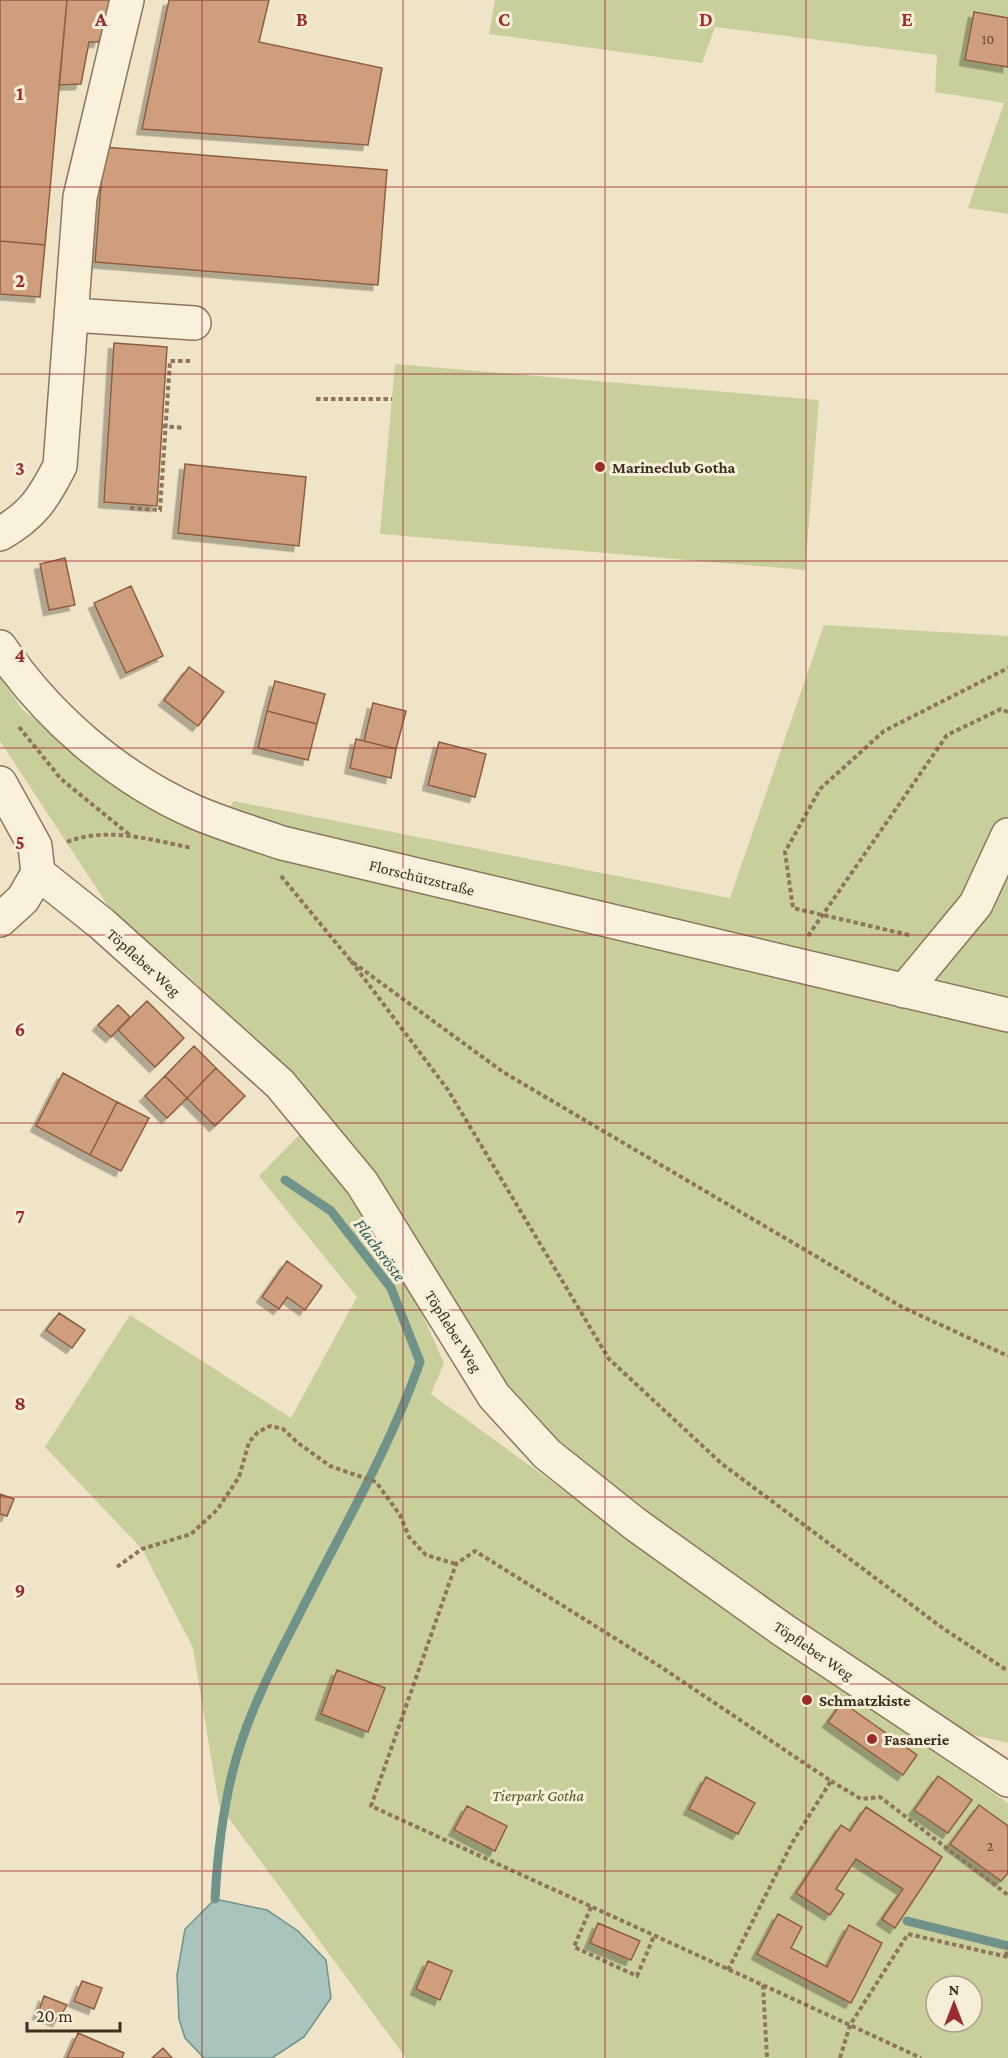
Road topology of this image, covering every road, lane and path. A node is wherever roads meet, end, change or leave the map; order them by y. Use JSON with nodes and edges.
{"nodes":[{"id":1,"x":127,"y":0,"type":"edge"},
{"id":2,"x":73,"y":315,"type":"junction"},
{"id":3,"x":194,"y":323,"type":"dead end"},
{"id":4,"x":190,"y":361,"type":"dead end"},
{"id":5,"x":316,"y":399,"type":"dead end"},
{"id":6,"x":392,"y":399,"type":"dead end"},
{"id":7,"x":164,"y":426,"type":"junction"},
{"id":8,"x":184,"y":428,"type":"dead end"},
{"id":9,"x":130,"y":508,"type":"dead end"},
{"id":10,"x":0,"y":534,"type":"edge"},
{"id":11,"x":0,"y":647,"type":"edge"},
{"id":12,"x":1008,"y":668,"type":"edge"},
{"id":13,"x":1008,"y":712,"type":"edge"},
{"id":14,"x":18,"y":725,"type":"dead end"},
{"id":15,"x":0,"y":783,"type":"edge"},
{"id":16,"x":1008,"y":835,"type":"edge"},
{"id":17,"x":274,"y":868,"type":"dead end"},
{"id":18,"x":38,"y":873,"type":"junction"},
{"id":19,"x":822,"y":915,"type":"junction"},
{"id":20,"x":0,"y":920,"type":"edge"},
{"id":21,"x":944,"y":942,"type":"junction"},
{"id":22,"x":351,"y":961,"type":"junction"},
{"id":23,"x":788,"y":964,"type":"junction"},
{"id":24,"x":903,"y":991,"type":"junction"},
{"id":25,"x":1008,"y":1015,"type":"edge"},
{"id":26,"x":1008,"y":1356,"type":"edge"},
{"id":27,"x":456,"y":1564,"type":"junction"},
{"id":28,"x":117,"y":1567,"type":"dead end"},
{"id":29,"x":1008,"y":1671,"type":"edge"},
{"id":30,"x":1000,"y":1769,"type":"edge"},
{"id":31,"x":831,"y":1781,"type":"junction"},
{"id":32,"x":1008,"y":1895,"type":"edge"},
{"id":33,"x":591,"y":1907,"type":"junction"},
{"id":34,"x":654,"y":1935,"type":"junction"},
{"id":35,"x":1008,"y":1946,"type":"edge"},
{"id":36,"x":1007,"y":1956,"type":"edge"},
{"id":37,"x":728,"y":1970,"type":"junction"},
{"id":38,"x":763,"y":1985,"type":"junction"},
{"id":39,"x":850,"y":2025,"type":"junction"},
{"id":40,"x":767,"y":2058,"type":"edge"},
{"id":41,"x":840,"y":2058,"type":"edge"},
{"id":42,"x":921,"y":2058,"type":"edge"}],
"edges":[{"from":1,"to":2,"type":"street"},
{"from":2,"to":3,"type":"street"},
{"from":2,"to":10,"type":"street"},
{"from":4,"to":7,"type":"path"},
{"from":5,"to":6,"type":"path"},
{"from":7,"to":8,"type":"path"},
{"from":7,"to":9,"type":"path"},
{"from":11,"to":23,"type":"street","name":"Florschützstraße"},
{"from":12,"to":19,"type":"path"},
{"from":13,"to":19,"type":"path"},
{"from":14,"to":18,"type":"path"},
{"from":15,"to":18,"type":"street"},
{"from":16,"to":21,"type":"street"},
{"from":17,"to":22,"type":"path"},
{"from":18,"to":20,"type":"street"},
{"from":18,"to":30,"type":"street","name":"Töpfleber Weg"},
{"from":19,"to":21,"type":"path"},
{"from":19,"to":23,"type":"path"},
{"from":21,"to":24,"type":"street"},
{"from":22,"to":26,"type":"path"},
{"from":22,"to":29,"type":"path"},
{"from":23,"to":24,"type":"street","name":"Florschützstraße"},
{"from":24,"to":25,"type":"street","name":"Florschützstraße"},
{"from":27,"to":28,"type":"path"},
{"from":27,"to":31,"type":"path"},
{"from":27,"to":33,"type":"path"},
{"from":31,"to":32,"type":"path"},
{"from":31,"to":37,"type":"path"},
{"from":33,"to":34,"type":"path"},
{"from":33,"to":34,"type":"path"},
{"from":34,"to":37,"type":"path"},
{"from":35,"to":36,"type":"path"},
{"from":36,"to":39,"type":"path"},
{"from":37,"to":38,"type":"path"},
{"from":38,"to":39,"type":"path"},
{"from":38,"to":40,"type":"path"},
{"from":39,"to":41,"type":"path"},
{"from":39,"to":42,"type":"path"}]}
